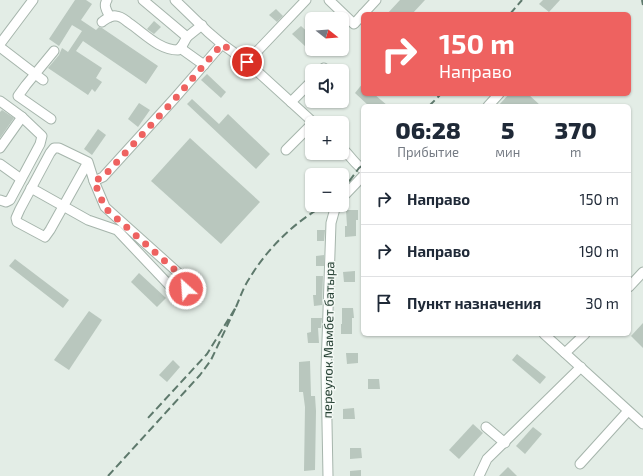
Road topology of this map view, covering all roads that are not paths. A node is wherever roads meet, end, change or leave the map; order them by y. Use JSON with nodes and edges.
{"nodes":[{"id":1,"x":33,"y":0,"type":"edge"},
{"id":2,"x":107,"y":0,"type":"edge"},
{"id":3,"x":144,"y":0,"type":"edge"},
{"id":4,"x":175,"y":0,"type":"edge"},
{"id":5,"x":306,"y":0,"type":"edge"},
{"id":6,"x":329,"y":0,"type":"edge"},
{"id":7,"x":376,"y":0,"type":"edge"},
{"id":8,"x":365,"y":12,"type":"edge"},
{"id":9,"x":361,"y":16,"type":"edge"},
{"id":10,"x":202,"y":25,"type":"junction"},
{"id":11,"x":187,"y":37,"type":"junction"},
{"id":12,"x":222,"y":44,"type":"junction"},
{"id":13,"x":0,"y":46,"type":"edge"},
{"id":14,"x":182,"y":46,"type":"junction"},
{"id":15,"x":54,"y":51,"type":"dead end"},
{"id":16,"x":247,"y":62,"type":"junction"},
{"id":17,"x":204,"y":65,"type":"junction"},
{"id":18,"x":35,"y":74,"type":"junction"},
{"id":19,"x":44,"y":80,"type":"dead end"},
{"id":20,"x":305,"y":88,"type":"edge"},
{"id":21,"x":497,"y":96,"type":"edge"},
{"id":22,"x":0,"y":101,"type":"edge"},
{"id":23,"x":291,"y":102,"type":"junction"},
{"id":24,"x":490,"y":104,"type":"edge"},
{"id":25,"x":306,"y":116,"type":"edge"},
{"id":26,"x":22,"y":117,"type":"junction"},
{"id":27,"x":51,"y":119,"type":"dead end"},
{"id":28,"x":305,"y":131,"type":"edge"},
{"id":29,"x":0,"y":148,"type":"edge"},
{"id":30,"x":286,"y":150,"type":"dead end"},
{"id":31,"x":349,"y":154,"type":"edge"},
{"id":32,"x":88,"y":162,"type":"junction"},
{"id":33,"x":0,"y":164,"type":"edge"},
{"id":34,"x":361,"y":168,"type":"edge"},
{"id":35,"x":361,"y":178,"type":"edge"},
{"id":36,"x":21,"y":179,"type":"junction"},
{"id":37,"x":94,"y":181,"type":"junction"},
{"id":38,"x":31,"y":188,"type":"junction"},
{"id":39,"x":349,"y":191,"type":"edge"},
{"id":40,"x":0,"y":200,"type":"edge"},
{"id":41,"x":64,"y":206,"type":"junction"},
{"id":42,"x":334,"y":212,"type":"edge"},
{"id":43,"x":643,"y":272,"type":"edge"},
{"id":44,"x":631,"y":285,"type":"edge"},
{"id":45,"x":546,"y":336,"type":"edge"},
{"id":46,"x":583,"y":336,"type":"edge"},
{"id":47,"x":565,"y":353,"type":"junction"},
{"id":48,"x":581,"y":367,"type":"junction"},
{"id":49,"x":628,"y":411,"type":"junction"},
{"id":50,"x":643,"y":424,"type":"edge"},
{"id":51,"x":486,"y":427,"type":"dead end"},
{"id":52,"x":505,"y":443,"type":"junction"},
{"id":53,"x":580,"y":464,"type":"dead end"},
{"id":54,"x":328,"y":476,"type":"edge"},
{"id":55,"x":479,"y":476,"type":"edge"}],
"edges":[{"from":1,"to":13,"type":"street"},
{"from":2,"to":14,"type":"street"},
{"from":3,"to":11,"type":"street"},
{"from":4,"to":10,"type":"street"},
{"from":5,"to":16,"type":"street"},
{"from":6,"to":9,"type":"street"},
{"from":7,"to":8,"type":"street"},
{"from":10,"to":11,"type":"street"},
{"from":10,"to":12,"type":"street"},
{"from":11,"to":14,"type":"street"},
{"from":12,"to":16,"type":"street"},
{"from":12,"to":17,"type":"street"},
{"from":13,"to":18,"type":"street"},
{"from":14,"to":17,"type":"street"},
{"from":15,"to":18,"type":"street"},
{"from":16,"to":23,"type":"street"},
{"from":17,"to":37,"type":"street"},
{"from":18,"to":19,"type":"street"},
{"from":18,"to":27,"type":"street"},
{"from":20,"to":23,"type":"street"},
{"from":21,"to":24,"type":"street"},
{"from":22,"to":26,"type":"street"},
{"from":23,"to":25,"type":"street"},
{"from":26,"to":29,"type":"street"},
{"from":26,"to":36,"type":"street"},
{"from":28,"to":30,"type":"street"},
{"from":31,"to":34,"type":"street"},
{"from":32,"to":37,"type":"street"},
{"from":32,"to":38,"type":"street"},
{"from":32,"to":41,"type":"street"},
{"from":33,"to":36,"type":"street"},
{"from":35,"to":39,"type":"street"},
{"from":36,"to":40,"type":"street"},
{"from":37,"to":41,"type":"street"},
{"from":38,"to":41,"type":"street"},
{"from":38,"to":41,"type":"street"},
{"from":42,"to":54,"type":"street","name":"переулок Мамбет батыра"},
{"from":43,"to":44,"type":"street"},
{"from":45,"to":47,"type":"street"},
{"from":46,"to":47,"type":"street"},
{"from":47,"to":48,"type":"street"},
{"from":48,"to":49,"type":"street"},
{"from":48,"to":52,"type":"street"},
{"from":49,"to":50,"type":"street"},
{"from":49,"to":53,"type":"street"},
{"from":51,"to":52,"type":"street"},
{"from":52,"to":55,"type":"street"}]}
